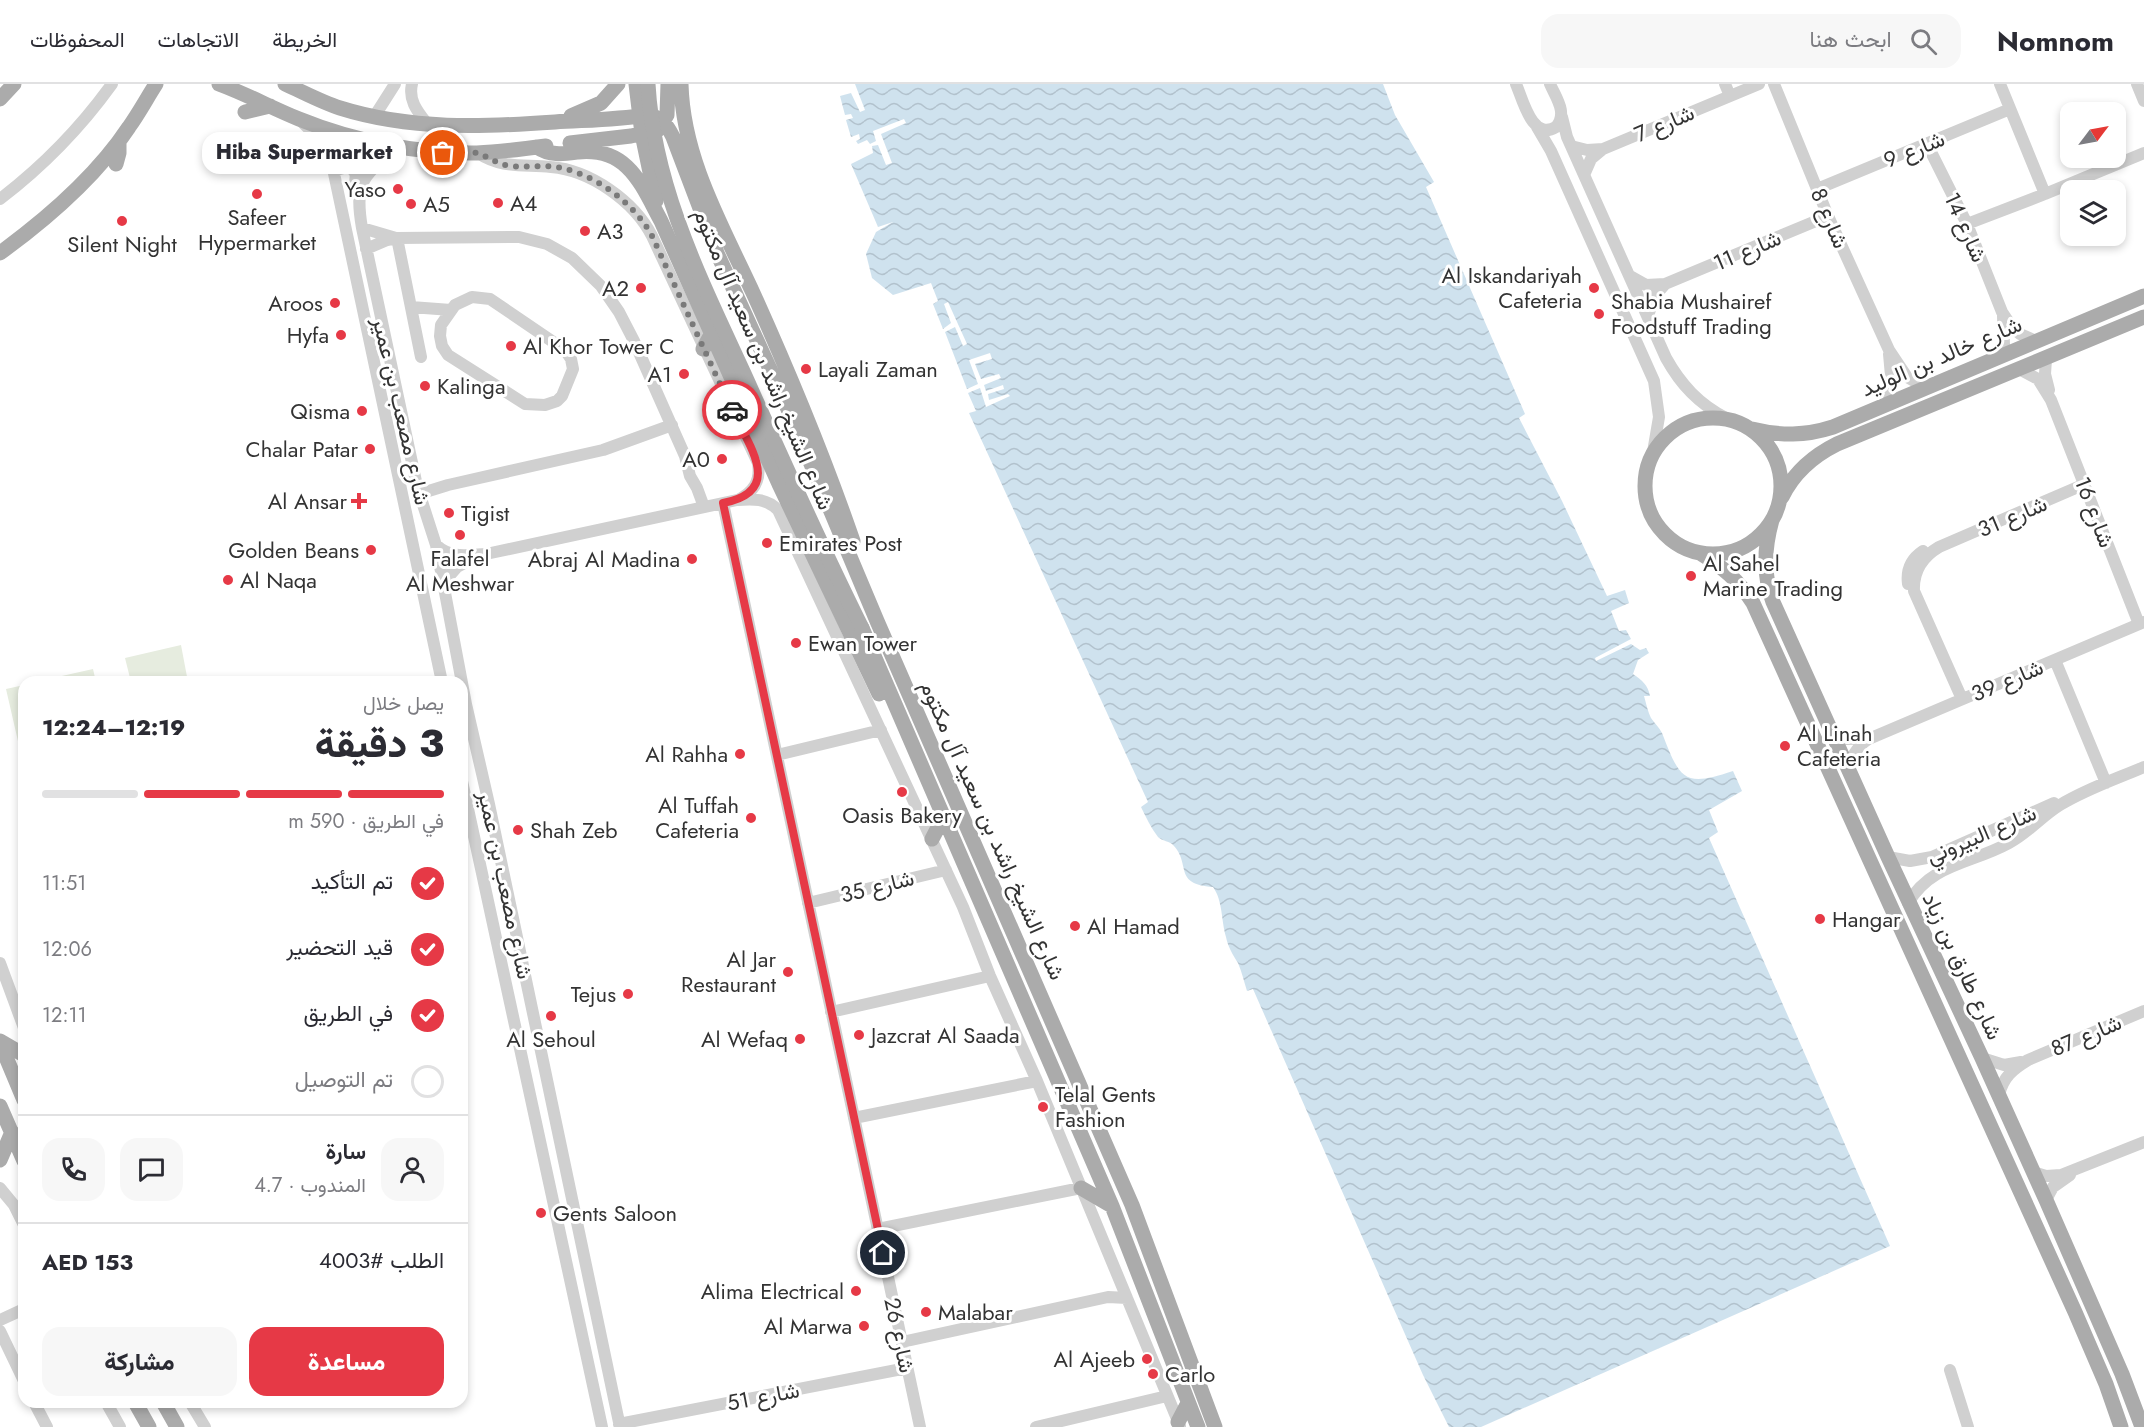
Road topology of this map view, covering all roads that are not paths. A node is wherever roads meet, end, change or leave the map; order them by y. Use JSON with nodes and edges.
{"nodes":[{"id":1,"x":14,"y":84,"type":"edge"},
{"id":2,"x":111,"y":84,"type":"edge"},
{"id":3,"x":156,"y":84,"type":"edge"},
{"id":4,"x":168,"y":84,"type":"edge"},
{"id":5,"x":219,"y":84,"type":"edge"},
{"id":6,"x":285,"y":84,"type":"edge"},
{"id":7,"x":394,"y":84,"type":"edge"},
{"id":8,"x":412,"y":84,"type":"edge"},
{"id":9,"x":618,"y":84,"type":"edge"},
{"id":10,"x":636,"y":84,"type":"edge"},
{"id":11,"x":646,"y":84,"type":"edge"},
{"id":12,"x":655,"y":84,"type":"edge"},
{"id":13,"x":668,"y":84,"type":"edge"},
{"id":14,"x":681,"y":84,"type":"edge"},
{"id":15,"x":1516,"y":84,"type":"edge"},
{"id":16,"x":1550,"y":84,"type":"edge"},
{"id":17,"x":1759,"y":84,"type":"edge"},
{"id":18,"x":1774,"y":84,"type":"edge"},
{"id":19,"x":2000,"y":84,"type":"edge"},
{"id":20,"x":2137,"y":84,"type":"edge"},
{"id":21,"x":1728,"y":90,"type":"edge"},
{"id":22,"x":0,"y":99,"type":"edge"},
{"id":23,"x":2144,"y":101,"type":"edge"},
{"id":24,"x":270,"y":106,"type":"junction"},
{"id":25,"x":339,"y":108,"type":"junction"},
{"id":26,"x":2010,"y":109,"type":"junction"},
{"id":27,"x":245,"y":112,"type":"dead end"},
{"id":28,"x":639,"y":116,"type":"junction"},
{"id":29,"x":374,"y":117,"type":"junction"},
{"id":30,"x":1562,"y":117,"type":"junction"},
{"id":31,"x":300,"y":120,"type":"junction"},
{"id":32,"x":557,"y":122,"type":"junction"},
{"id":33,"x":664,"y":122,"type":"junction"},
{"id":34,"x":428,"y":125,"type":"junction"},
{"id":35,"x":1537,"y":127,"type":"junction"},
{"id":36,"x":129,"y":128,"type":"junction"},
{"id":37,"x":642,"y":134,"type":"junction"},
{"id":38,"x":118,"y":141,"type":"junction"},
{"id":39,"x":1927,"y":144,"type":"junction"},
{"id":40,"x":1571,"y":146,"type":"junction"},
{"id":41,"x":397,"y":147,"type":"junction"},
{"id":42,"x":537,"y":147,"type":"junction"},
{"id":43,"x":1603,"y":149,"type":"junction"},
{"id":44,"x":478,"y":153,"type":"junction"},
{"id":45,"x":2144,"y":153,"type":"edge"},
{"id":46,"x":116,"y":164,"type":"dead end"},
{"id":47,"x":333,"y":171,"type":"junction"},
{"id":48,"x":1584,"y":175,"type":"junction"},
{"id":49,"x":1817,"y":189,"type":"junction"},
{"id":50,"x":2045,"y":194,"type":"junction"},
{"id":51,"x":655,"y":195,"type":"junction"},
{"id":52,"x":0,"y":199,"type":"edge"},
{"id":53,"x":359,"y":208,"type":"junction"},
{"id":54,"x":1828,"y":216,"type":"junction"},
{"id":55,"x":703,"y":219,"type":"junction"},
{"id":56,"x":661,"y":221,"type":"junction"},
{"id":57,"x":1966,"y":224,"type":"junction"},
{"id":58,"x":362,"y":228,"type":"junction"},
{"id":59,"x":347,"y":238,"type":"junction"},
{"id":60,"x":398,"y":238,"type":"junction"},
{"id":61,"x":340,"y":249,"type":"dead end"},
{"id":62,"x":366,"y":249,"type":"junction"},
{"id":63,"x":0,"y":253,"type":"edge"},
{"id":64,"x":1629,"y":276,"type":"junction"},
{"id":65,"x":1665,"y":284,"type":"junction"},
{"id":66,"x":2144,"y":296,"type":"edge"},
{"id":67,"x":411,"y":307,"type":"junction"},
{"id":68,"x":451,"y":310,"type":"junction"},
{"id":69,"x":2002,"y":312,"type":"junction"},
{"id":70,"x":1648,"y":317,"type":"junction"},
{"id":71,"x":2140,"y":322,"type":"edge"},
{"id":72,"x":712,"y":333,"type":"junction"},
{"id":73,"x":2036,"y":341,"type":"junction"},
{"id":74,"x":703,"y":349,"type":"junction"},
{"id":75,"x":1889,"y":350,"type":"junction"},
{"id":76,"x":421,"y":357,"type":"dead end"},
{"id":77,"x":1997,"y":358,"type":"junction"},
{"id":78,"x":2046,"y":359,"type":"junction"},
{"id":79,"x":1975,"y":368,"type":"junction"},
{"id":80,"x":2019,"y":369,"type":"junction"},
{"id":81,"x":1982,"y":385,"type":"junction"},
{"id":82,"x":1925,"y":387,"type":"junction"},
{"id":83,"x":2050,"y":400,"type":"junction"},
{"id":84,"x":1885,"y":405,"type":"junction"},
{"id":85,"x":1726,"y":418,"type":"junction"},
{"id":86,"x":672,"y":425,"type":"junction"},
{"id":87,"x":1752,"y":429,"type":"junction"},
{"id":88,"x":1653,"y":452,"type":"junction"},
{"id":89,"x":2085,"y":484,"type":"junction"},
{"id":90,"x":418,"y":490,"type":"junction"},
{"id":91,"x":737,"y":500,"type":"junction"},
{"id":92,"x":1779,"y":502,"type":"junction"},
{"id":93,"x":723,"y":503,"type":"junction"},
{"id":94,"x":704,"y":507,"type":"junction"},
{"id":95,"x":1772,"y":520,"type":"junction"},
{"id":96,"x":436,"y":545,"type":"junction"},
{"id":97,"x":1700,"y":553,"type":"junction"},
{"id":98,"x":486,"y":554,"type":"junction"},
{"id":99,"x":443,"y":583,"type":"junction"},
{"id":100,"x":877,"y":621,"type":"junction"},
{"id":101,"x":2142,"y":623,"type":"edge"},
{"id":102,"x":2055,"y":660,"type":"junction"},
{"id":103,"x":852,"y":669,"type":"junction"},
{"id":104,"x":441,"y":676,"type":"edge"},
{"id":105,"x":461,"y":676,"type":"edge"},
{"id":106,"x":873,"y":682,"type":"junction"},
{"id":107,"x":1962,"y":699,"type":"junction"},
{"id":108,"x":468,"y":713,"type":"edge"},
{"id":109,"x":900,"y":718,"type":"junction"},
{"id":110,"x":881,"y":730,"type":"junction"},
{"id":111,"x":1832,"y":734,"type":"junction"},
{"id":112,"x":1871,"y":738,"type":"junction"},
{"id":113,"x":777,"y":755,"type":"junction"},
{"id":114,"x":2144,"y":767,"type":"edge"},
{"id":115,"x":1848,"y":770,"type":"junction"},
{"id":116,"x":2106,"y":783,"type":"junction"},
{"id":117,"x":2073,"y":798,"type":"junction"},
{"id":118,"x":468,"y":809,"type":"edge"},
{"id":119,"x":944,"y":816,"type":"junction"},
{"id":120,"x":932,"y":839,"type":"junction"},
{"id":121,"x":1888,"y":857,"type":"junction"},
{"id":122,"x":946,"y":870,"type":"junction"},
{"id":123,"x":808,"y":903,"type":"junction"},
{"id":124,"x":1908,"y":903,"type":"junction"},
{"id":125,"x":0,"y":963,"type":"edge"},
{"id":126,"x":990,"y":976,"type":"junction"},
{"id":127,"x":2144,"y":1011,"type":"edge"},
{"id":128,"x":18,"y":1012,"type":"edge"},
{"id":129,"x":831,"y":1012,"type":"junction"},
{"id":130,"x":0,"y":1042,"type":"edge"},
{"id":131,"x":18,"y":1052,"type":"edge"},
{"id":132,"x":1982,"y":1058,"type":"junction"},
{"id":133,"x":2028,"y":1060,"type":"junction"},
{"id":134,"x":1037,"y":1080,"type":"junction"},
{"id":135,"x":18,"y":1086,"type":"edge"},
{"id":136,"x":1999,"y":1095,"type":"junction"},
{"id":137,"x":0,"y":1106,"type":"edge"},
{"id":138,"x":854,"y":1118,"type":"junction"},
{"id":139,"x":12,"y":1132,"type":"junction"},
{"id":140,"x":2144,"y":1142,"type":"edge"},
{"id":141,"x":18,"y":1146,"type":"edge"},
{"id":142,"x":0,"y":1160,"type":"edge"},
{"id":143,"x":2078,"y":1169,"type":"junction"},
{"id":144,"x":2033,"y":1172,"type":"junction"},
{"id":145,"x":2016,"y":1179,"type":"junction"},
{"id":146,"x":0,"y":1188,"type":"edge"},
{"id":147,"x":1081,"y":1188,"type":"junction"},
{"id":148,"x":2046,"y":1200,"type":"junction"},
{"id":149,"x":1112,"y":1206,"type":"junction"},
{"id":150,"x":18,"y":1213,"type":"edge"},
{"id":151,"x":878,"y":1229,"type":"junction"},
{"id":152,"x":1127,"y":1298,"type":"junction"},
{"id":153,"x":18,"y":1312,"type":"edge"},
{"id":154,"x":0,"y":1320,"type":"edge"},
{"id":155,"x":0,"y":1331,"type":"edge"},
{"id":156,"x":902,"y":1342,"type":"junction"},
{"id":157,"x":18,"y":1368,"type":"edge"},
{"id":158,"x":908,"y":1368,"type":"junction"},
{"id":159,"x":1950,"y":1370,"type":"dead end"},
{"id":160,"x":1167,"y":1396,"type":"junction"},
{"id":161,"x":1188,"y":1403,"type":"junction"},
{"id":162,"x":37,"y":1408,"type":"edge"},
{"id":163,"x":109,"y":1408,"type":"edge"},
{"id":164,"x":138,"y":1408,"type":"edge"},
{"id":165,"x":166,"y":1408,"type":"edge"},
{"id":166,"x":193,"y":1408,"type":"edge"},
{"id":167,"x":1179,"y":1425,"type":"edge"},
{"id":168,"x":619,"y":1426,"type":"edge"},
{"id":169,"x":47,"y":1427,"type":"edge"},
{"id":170,"x":120,"y":1427,"type":"edge"},
{"id":171,"x":149,"y":1427,"type":"edge"},
{"id":172,"x":177,"y":1427,"type":"edge"},
{"id":173,"x":204,"y":1427,"type":"edge"},
{"id":174,"x":602,"y":1427,"type":"edge"},
{"id":175,"x":920,"y":1427,"type":"edge"},
{"id":176,"x":1036,"y":1427,"type":"edge"},
{"id":177,"x":1198,"y":1427,"type":"edge"},
{"id":178,"x":1215,"y":1427,"type":"edge"},
{"id":179,"x":1968,"y":1427,"type":"edge"},
{"id":180,"x":2121,"y":1427,"type":"edge"},
{"id":181,"x":2142,"y":1427,"type":"edge"}],
"edges":[{"from":1,"to":22,"type":"main road"},
{"from":2,"to":52,"type":"street"},
{"from":3,"to":36,"type":"main road"},
{"from":4,"to":36,"type":"main road"},
{"from":5,"to":24,"type":"main road"},
{"from":6,"to":25,"type":"main road"},
{"from":7,"to":29,"type":"street"},
{"from":8,"to":34,"type":"street"},
{"from":9,"to":32,"type":"main road"},
{"from":10,"to":28,"type":"main road"},
{"from":11,"to":12,"type":"main road"},
{"from":11,"to":109,"type":"main road","name":"شارع الشيخ راشد بن سعيد آل مكتوم","bridge":true},
{"from":13,"to":33,"type":"main road"},
{"from":14,"to":100,"type":"main road"},
{"from":15,"to":35,"type":"street"},
{"from":16,"to":30,"type":"street"},
{"from":17,"to":21,"type":"street","name":"شارع 7"},
{"from":18,"to":49,"type":"street","name":"شارع 8"},
{"from":19,"to":26,"type":"street"},
{"from":20,"to":23,"type":"street"},
{"from":21,"to":43,"type":"street","name":"شارع 7"},
{"from":24,"to":27,"type":"main road"},
{"from":24,"to":31,"type":"main road"},
{"from":25,"to":29,"type":"main road"},
{"from":25,"to":31,"type":"main road"},
{"from":26,"to":39,"type":"street","name":"شارع 9"},
{"from":26,"to":50,"type":"street"},
{"from":28,"to":32,"type":"main road"},
{"from":28,"to":33,"type":"main road"},
{"from":28,"to":37,"type":"main road"},
{"from":29,"to":34,"type":"main road"},
{"from":30,"to":35,"type":"street"},
{"from":30,"to":40,"type":"street"},
{"from":31,"to":41,"type":"main road"},
{"from":31,"to":47,"type":"street","name":"شارع مصعب بن عمير"},
{"from":32,"to":34,"type":"main road"},
{"from":33,"to":37,"type":"main road"},
{"from":33,"to":55,"type":"main road","name":"شارع الشيخ راشد بن سعيد آل مكتوم"},
{"from":35,"to":88,"type":"street"},
{"from":36,"to":38,"type":"main road"},
{"from":37,"to":42,"type":"main road"},
{"from":37,"to":51,"type":"main road"},
{"from":38,"to":46,"type":"main road"},
{"from":38,"to":63,"type":"main road"},
{"from":39,"to":49,"type":"street","name":"شارع 9"},
{"from":39,"to":57,"type":"street","name":"شارع 14"},
{"from":40,"to":43,"type":"street","name":"شارع 7"},
{"from":40,"to":48,"type":"street"},
{"from":41,"to":44,"type":"main road"},
{"from":41,"to":53,"type":"street","name":"شارع مصعب بن عمير"},
{"from":42,"to":44,"type":"main road"},
{"from":42,"to":56,"type":"main road"},
{"from":43,"to":48,"type":"street","name":"شارع 7"},
{"from":44,"to":74,"type":"street"},
{"from":45,"to":50,"type":"street"},
{"from":47,"to":53,"type":"street"},
{"from":47,"to":59,"type":"street","name":"شارع مصعب بن عمير"},
{"from":48,"to":64,"type":"street"},
{"from":49,"to":54,"type":"street","name":"شارع 8"},
{"from":50,"to":57,"type":"street"},
{"from":51,"to":55,"type":"main road"},
{"from":51,"to":56,"type":"main road"},
{"from":53,"to":58,"type":"street","name":"شارع مصعب بن عمير"},
{"from":54,"to":65,"type":"street","name":"شارع 11"},
{"from":54,"to":75,"type":"street","name":"شارع 8"},
{"from":55,"to":100,"type":"main road","name":"شارع الشيخ راشد بن سعيد آل مكتوم"},
{"from":56,"to":72,"type":"main road"},
{"from":57,"to":69,"type":"street","name":"شارع 14"},
{"from":58,"to":60,"type":"street"},
{"from":58,"to":62,"type":"street","name":"شارع مصعب بن عمير"},
{"from":59,"to":61,"type":"street"},
{"from":59,"to":104,"type":"street","name":"شارع مصعب بن عمير"},
{"from":60,"to":62,"type":"street"},
{"from":60,"to":67,"type":"street"},
{"from":60,"to":86,"type":"street"},
{"from":62,"to":90,"type":"street","name":"شارع مصعب بن عمير"},
{"from":64,"to":65,"type":"street"},
{"from":64,"to":70,"type":"street"},
{"from":65,"to":70,"type":"street"},
{"from":66,"to":73,"type":"main road","name":"شارع خالد بن الوليد"},
{"from":67,"to":68,"type":"street"},
{"from":67,"to":76,"type":"street"},
{"from":68,"to":68,"type":"street"},
{"from":69,"to":73,"type":"street","name":"شارع 14"},
{"from":69,"to":77,"type":"street","name":"شارع 14"},
{"from":70,"to":85,"type":"street"},
{"from":71,"to":78,"type":"main road","name":"شارع خالد بن الوليد"},
{"from":72,"to":74,"type":"main road"},
{"from":72,"to":106,"type":"main road"},
{"from":73,"to":77,"type":"main road","name":"شارع خالد بن الوليد"},
{"from":74,"to":91,"type":"street"},
{"from":75,"to":82,"type":"street","name":"شارع 8"},
{"from":75,"to":84,"type":"street","name":"شارع 8"},
{"from":77,"to":79,"type":"main road","name":"شارع خالد بن الوليد"},
{"from":78,"to":80,"type":"main road","name":"شارع خالد بن الوليد"},
{"from":78,"to":83,"type":"street","name":"شارع 16"},
{"from":79,"to":81,"type":"main road"},
{"from":79,"to":82,"type":"main road","name":"شارع خالد بن الوليد"},
{"from":80,"to":81,"type":"main road","name":"شارع خالد بن الوليد"},
{"from":80,"to":83,"type":"street","name":"شارع 16"},
{"from":81,"to":92,"type":"main road","name":"شارع خالد بن الوليد"},
{"from":82,"to":84,"type":"main road","name":"شارع خالد بن الوليد"},
{"from":83,"to":89,"type":"street","name":"شارع 16"},
{"from":84,"to":87,"type":"main road","name":"شارع خالد بن الوليد"},
{"from":85,"to":87,"type":"main road"},
{"from":85,"to":88,"type":"main road"},
{"from":86,"to":90,"type":"street"},
{"from":86,"to":94,"type":"street"},
{"from":87,"to":92,"type":"main road"},
{"from":88,"to":97,"type":"main road"},
{"from":89,"to":101,"type":"street","name":"شارع 16"},
{"from":89,"to":107,"type":"street","name":"شارع 31"},
{"from":90,"to":96,"type":"street","name":"شارع مصعب بن عمير"},
{"from":91,"to":93,"type":"street"},
{"from":91,"to":103,"type":"street"},
{"from":92,"to":95,"type":"main road"},
{"from":93,"to":94,"type":"street"},
{"from":93,"to":113,"type":"street","name":"شارع 26"},
{"from":94,"to":98,"type":"street"},
{"from":95,"to":97,"type":"main road"},
{"from":95,"to":111,"type":"main road","name":"شارع طارق بن زياد"},
{"from":96,"to":98,"type":"street"},
{"from":96,"to":99,"type":"street","name":"شارع مصعب بن عمير"},
{"from":97,"to":145,"type":"main road","name":"شارع طارق بن زياد"},
{"from":98,"to":99,"type":"street"},
{"from":99,"to":105,"type":"street","name":"شارع مصعب بن عمير"},
{"from":100,"to":178,"type":"main road","name":"شارع الشيخ راشد بن سعيد آل مكتوم"},
{"from":101,"to":102,"type":"street","name":"شارع 39"},
{"from":102,"to":107,"type":"street","name":"شارع 39"},
{"from":102,"to":116,"type":"street"},
{"from":103,"to":106,"type":"main road"},
{"from":103,"to":110,"type":"street"},
{"from":106,"to":109,"type":"main road"},
{"from":107,"to":112,"type":"street","name":"شارع 39"},
{"from":108,"to":168,"type":"street","name":"شارع مصعب بن عمير"},
{"from":109,"to":119,"type":"main road","name":"شارع الشيخ راشد بن سعيد آل مكتوم"},
{"from":110,"to":113,"type":"street"},
{"from":110,"to":120,"type":"street"},
{"from":111,"to":112,"type":"street","name":"شارع 39"},
{"from":111,"to":115,"type":"main road","name":"شارع طارق بن زياد"},
{"from":112,"to":115,"type":"street","name":"شارع 39"},
{"from":113,"to":123,"type":"street","name":"شارع 26"},
{"from":114,"to":116,"type":"street","name":"شارع البيروني"},
{"from":115,"to":121,"type":"main road","name":"شارع طارق بن زياد"},
{"from":116,"to":117,"type":"street","name":"شارع البيروني"},
{"from":117,"to":121,"type":"street","name":"شارع البيروني"},
{"from":117,"to":124,"type":"street","name":"شارع البيروني"},
{"from":118,"to":174,"type":"street","name":"شارع مصعب بن عمير"},
{"from":119,"to":120,"type":"main road"},
{"from":119,"to":149,"type":"main road","name":"شارع الشيخ راشد بن سعيد آل مكتوم"},
{"from":120,"to":122,"type":"street"},
{"from":121,"to":124,"type":"main road","name":"شارع طارق بن زياد"},
{"from":122,"to":123,"type":"street","name":"شارع 35"},
{"from":122,"to":126,"type":"street"},
{"from":123,"to":129,"type":"street","name":"شارع 26"},
{"from":124,"to":132,"type":"main road","name":"شارع طارق بن زياد"},
{"from":125,"to":128,"type":"street"},
{"from":126,"to":129,"type":"street"},
{"from":126,"to":134,"type":"street"},
{"from":127,"to":133,"type":"street","name":"شارع 87"},
{"from":129,"to":138,"type":"street","name":"شارع 26"},
{"from":130,"to":131,"type":"main road"},
{"from":130,"to":135,"type":"main road"},
{"from":132,"to":133,"type":"street","name":"شارع 87"},
{"from":132,"to":136,"type":"main road","name":"شارع طارق بن زياد"},
{"from":133,"to":136,"type":"street","name":"شارع 87"},
{"from":134,"to":138,"type":"street"},
{"from":134,"to":147,"type":"street"},
{"from":136,"to":144,"type":"main road","name":"شارع طارق بن زياد"},
{"from":137,"to":139,"type":"main road"},
{"from":138,"to":151,"type":"street","name":"شارع 26"},
{"from":139,"to":141,"type":"main road"},
{"from":139,"to":142,"type":"main road"},
{"from":140,"to":143,"type":"street"},
{"from":143,"to":144,"type":"street"},
{"from":143,"to":148,"type":"street"},
{"from":144,"to":145,"type":"main road"},
{"from":144,"to":148,"type":"main road","name":"شارع طارق بن زياد"},
{"from":145,"to":180,"type":"main road","name":"شارع طارق بن زياد"},
{"from":146,"to":150,"type":"street"},
{"from":147,"to":149,"type":"main road"},
{"from":147,"to":151,"type":"street"},
{"from":147,"to":152,"type":"street"},
{"from":148,"to":181,"type":"main road","name":"شارع طارق بن زياد"},
{"from":149,"to":161,"type":"main road","name":"شارع الشيخ راشد بن سعيد آل مكتوم"},
{"from":151,"to":156,"type":"street","name":"شارع 26"},
{"from":152,"to":156,"type":"street"},
{"from":152,"to":160,"type":"street"},
{"from":153,"to":154,"type":"street"},
{"from":155,"to":157,"type":"street"},
{"from":156,"to":158,"type":"street","name":"شارع 26"},
{"from":158,"to":168,"type":"street","name":"شارع 51"},
{"from":158,"to":175,"type":"street","name":"شارع 26"},
{"from":159,"to":179,"type":"street"},
{"from":160,"to":167,"type":"street"},
{"from":160,"to":176,"type":"street"},
{"from":161,"to":167,"type":"main road"},
{"from":161,"to":177,"type":"main road","name":"شارع الشيخ راشد بن سعيد آل مكتوم"},
{"from":162,"to":169,"type":"street"},
{"from":163,"to":170,"type":"street"},
{"from":164,"to":171,"type":"main road"},
{"from":165,"to":172,"type":"main road"},
{"from":166,"to":173,"type":"street"}]}
